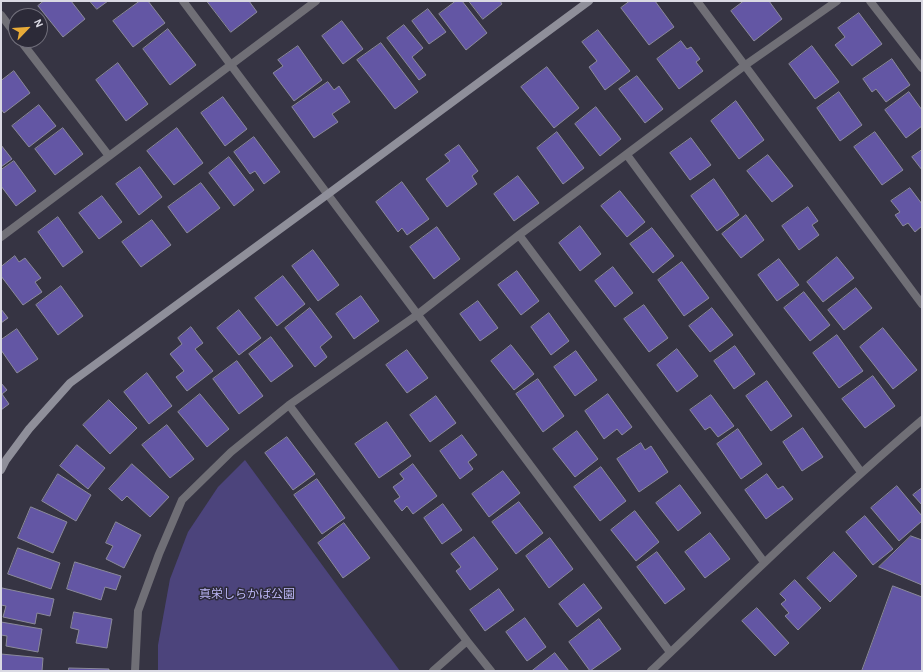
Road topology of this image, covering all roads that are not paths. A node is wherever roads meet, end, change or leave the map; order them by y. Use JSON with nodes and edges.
{"nodes":[{"id":1,"x":183,"y":1,"type":"edge"},
{"id":2,"x":316,"y":1,"type":"edge"},
{"id":3,"x":589,"y":1,"type":"edge"},
{"id":4,"x":697,"y":1,"type":"edge"},
{"id":5,"x":837,"y":1,"type":"edge"},
{"id":6,"x":870,"y":1,"type":"edge"},
{"id":7,"x":1,"y":15,"type":"edge"},
{"id":8,"x":8,"y":24,"type":"edge"},
{"id":9,"x":26,"y":48,"type":"edge"},
{"id":10,"x":231,"y":64,"type":"junction"},
{"id":11,"x":744,"y":66,"type":"junction"},
{"id":12,"x":922,"y":68,"type":"edge"},
{"id":13,"x":627,"y":155,"type":"junction"},
{"id":14,"x":109,"y":156,"type":"junction"},
{"id":15,"x":328,"y":194,"type":"junction"},
{"id":16,"x":519,"y":235,"type":"junction"},
{"id":17,"x":1,"y":236,"type":"edge"},
{"id":18,"x":922,"y":304,"type":"edge"},
{"id":19,"x":417,"y":315,"type":"junction"},
{"id":20,"x":289,"y":405,"type":"junction"},
{"id":21,"x":922,"y":420,"type":"edge"},
{"id":22,"x":3,"y":461,"type":"edge"},
{"id":23,"x":1,"y":470,"type":"edge"},
{"id":24,"x":861,"y":472,"type":"junction"},
{"id":25,"x":764,"y":562,"type":"junction"},
{"id":26,"x":467,"y":641,"type":"junction"},
{"id":27,"x":670,"y":652,"type":"junction"},
{"id":28,"x":135,"y":671,"type":"edge"},
{"id":29,"x":433,"y":671,"type":"edge"},
{"id":30,"x":491,"y":671,"type":"edge"},
{"id":31,"x":651,"y":671,"type":"edge"}],
"edges":[{"from":1,"to":10,"type":"street"},
{"from":2,"to":10,"type":"street"},
{"from":3,"to":15,"type":"street"},
{"from":4,"to":11,"type":"street"},
{"from":5,"to":11,"type":"street"},
{"from":6,"to":12,"type":"street"},
{"from":7,"to":8,"type":"street"},
{"from":9,"to":14,"type":"street"},
{"from":10,"to":14,"type":"street"},
{"from":10,"to":15,"type":"street"},
{"from":11,"to":13,"type":"street"},
{"from":11,"to":18,"type":"street"},
{"from":13,"to":16,"type":"street"},
{"from":13,"to":24,"type":"street"},
{"from":14,"to":17,"type":"street"},
{"from":15,"to":19,"type":"street"},
{"from":15,"to":22,"type":"street"},
{"from":16,"to":19,"type":"street"},
{"from":16,"to":25,"type":"street"},
{"from":19,"to":20,"type":"street"},
{"from":19,"to":27,"type":"street"},
{"from":20,"to":26,"type":"street"},
{"from":20,"to":28,"type":"street"},
{"from":21,"to":24,"type":"street"},
{"from":22,"to":23,"type":"street"},
{"from":24,"to":25,"type":"street"},
{"from":25,"to":27,"type":"street"},
{"from":26,"to":29,"type":"street"},
{"from":26,"to":30,"type":"street"},
{"from":27,"to":31,"type":"street"}]}
